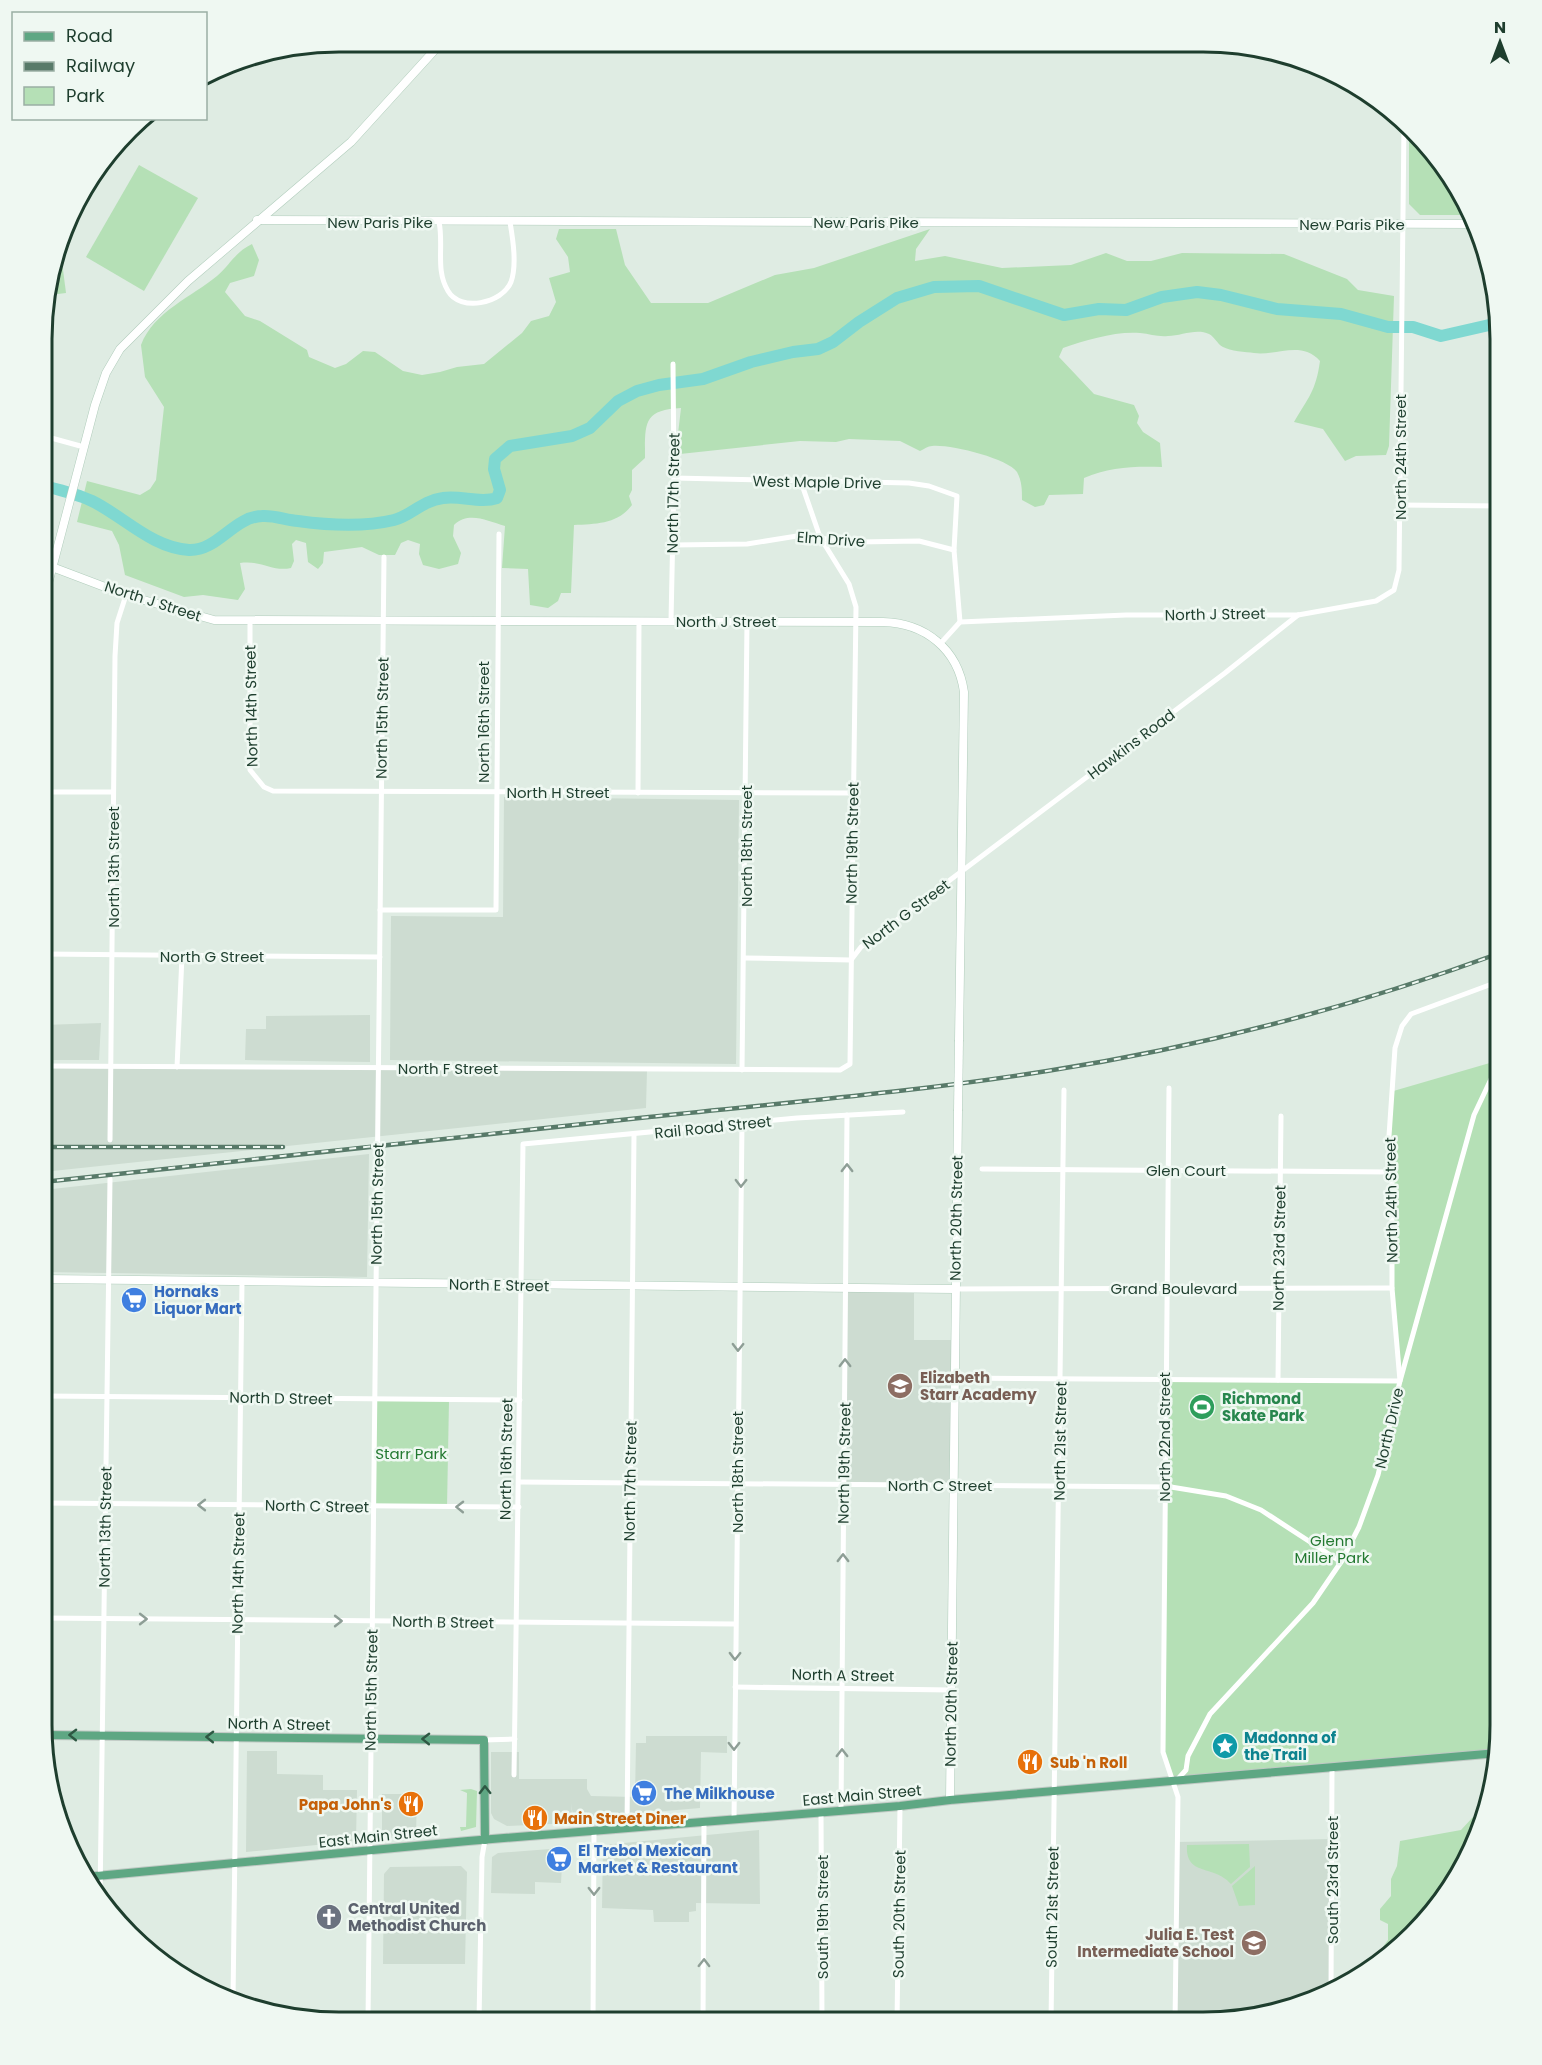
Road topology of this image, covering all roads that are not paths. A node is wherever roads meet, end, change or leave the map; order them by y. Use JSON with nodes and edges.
{"nodes":[{"id":1,"x":433,"y":52,"type":"edge"},
{"id":2,"x":1404,"y":136,"type":"edge"},
{"id":3,"x":257,"y":220,"type":"junction"},
{"id":4,"x":439,"y":222,"type":"junction"},
{"id":5,"x":510,"y":222,"type":"junction"},
{"id":6,"x":1403,"y":224,"type":"junction"},
{"id":7,"x":1465,"y":224,"type":"edge"},
{"id":8,"x":674,"y":364,"type":"dead end"},
{"id":9,"x":52,"y":438,"type":"edge"},
{"id":10,"x":84,"y":447,"type":"junction"},
{"id":11,"x":674,"y":478,"type":"junction"},
{"id":12,"x":801,"y":482,"type":"junction"},
{"id":13,"x":1400,"y":505,"type":"junction"},
{"id":14,"x":1490,"y":506,"type":"edge"},
{"id":15,"x":499,"y":534,"type":"dead end"},
{"id":16,"x":820,"y":537,"type":"junction"},
{"id":17,"x":673,"y":545,"type":"junction"},
{"id":18,"x":954,"y":550,"type":"junction"},
{"id":19,"x":384,"y":557,"type":"dead end"},
{"id":20,"x":52,"y":558,"type":"edge"},
{"id":21,"x":52,"y":568,"type":"edge"},
{"id":22,"x":1395,"y":588,"type":"joint"},
{"id":23,"x":126,"y":595,"type":"junction"},
{"id":24,"x":1298,"y":615,"type":"junction"},
{"id":25,"x":250,"y":620,"type":"junction"},
{"id":26,"x":383,"y":621,"type":"junction"},
{"id":27,"x":670,"y":621,"type":"junction"},
{"id":28,"x":498,"y":622,"type":"junction"},
{"id":29,"x":639,"y":622,"type":"junction"},
{"id":30,"x":747,"y":622,"type":"junction"},
{"id":31,"x":854,"y":622,"type":"junction"},
{"id":32,"x":960,"y":622,"type":"junction"},
{"id":33,"x":941,"y":643,"type":"junction"},
{"id":34,"x":264,"y":787,"type":"joint"},
{"id":35,"x":52,"y":792,"type":"edge"},
{"id":36,"x":113,"y":792,"type":"junction"},
{"id":37,"x":496,"y":792,"type":"junction"},
{"id":38,"x":746,"y":792,"type":"junction"},
{"id":39,"x":381,"y":793,"type":"junction"},
{"id":40,"x":638,"y":793,"type":"junction"},
{"id":41,"x":853,"y":793,"type":"junction"},
{"id":42,"x":962,"y":871,"type":"junction"},
{"id":43,"x":380,"y":910,"type":"junction"},
{"id":44,"x":52,"y":954,"type":"edge"},
{"id":45,"x":113,"y":955,"type":"junction"},
{"id":46,"x":182,"y":956,"type":"junction"},
{"id":47,"x":380,"y":957,"type":"junction"},
{"id":48,"x":745,"y":958,"type":"junction"},
{"id":49,"x":851,"y":960,"type":"junction"},
{"id":50,"x":1490,"y":984,"type":"edge"},
{"id":51,"x":850,"y":1064,"type":"joint"},
{"id":52,"x":52,"y":1066,"type":"edge"},
{"id":53,"x":111,"y":1067,"type":"junction"},
{"id":54,"x":177,"y":1067,"type":"junction"},
{"id":55,"x":380,"y":1068,"type":"junction"},
{"id":56,"x":742,"y":1070,"type":"junction"},
{"id":57,"x":1490,"y":1081,"type":"edge"},
{"id":58,"x":1169,"y":1088,"type":"dead end"},
{"id":59,"x":1064,"y":1090,"type":"dead end"},
{"id":60,"x":903,"y":1112,"type":"dead end"},
{"id":61,"x":847,"y":1115,"type":"junction"},
{"id":62,"x":1281,"y":1116,"type":"dead end"},
{"id":63,"x":742,"y":1124,"type":"junction"},
{"id":64,"x":634,"y":1135,"type":"junction"},
{"id":65,"x":110,"y":1140,"type":"dead end"},
{"id":66,"x":523,"y":1144,"type":"joint"},
{"id":67,"x":982,"y":1168,"type":"dead end"},
{"id":68,"x":1063,"y":1169,"type":"junction"},
{"id":69,"x":1167,"y":1170,"type":"junction"},
{"id":70,"x":1280,"y":1171,"type":"junction"},
{"id":71,"x":1391,"y":1172,"type":"junction"},
{"id":72,"x":110,"y":1179,"type":"dead end"},
{"id":73,"x":52,"y":1279,"type":"edge"},
{"id":74,"x":109,"y":1280,"type":"junction"},
{"id":75,"x":242,"y":1282,"type":"junction"},
{"id":76,"x":376,"y":1283,"type":"junction"},
{"id":77,"x":521,"y":1285,"type":"junction"},
{"id":78,"x":632,"y":1287,"type":"junction"},
{"id":79,"x":739,"y":1288,"type":"junction"},
{"id":80,"x":846,"y":1288,"type":"junction"},
{"id":81,"x":1165,"y":1288,"type":"junction"},
{"id":82,"x":1279,"y":1288,"type":"junction"},
{"id":83,"x":1392,"y":1288,"type":"junction"},
{"id":84,"x":955,"y":1289,"type":"junction"},
{"id":85,"x":1062,"y":1289,"type":"junction"},
{"id":86,"x":954,"y":1378,"type":"junction"},
{"id":87,"x":1060,"y":1379,"type":"junction"},
{"id":88,"x":1164,"y":1380,"type":"junction"},
{"id":89,"x":1278,"y":1380,"type":"junction"},
{"id":90,"x":1400,"y":1381,"type":"junction"},
{"id":91,"x":52,"y":1396,"type":"edge"},
{"id":92,"x":107,"y":1396,"type":"junction"},
{"id":93,"x":240,"y":1398,"type":"junction"},
{"id":94,"x":375,"y":1399,"type":"junction"},
{"id":95,"x":520,"y":1400,"type":"junction"},
{"id":96,"x":519,"y":1482,"type":"junction"},
{"id":97,"x":630,"y":1483,"type":"junction"},
{"id":98,"x":738,"y":1483,"type":"junction"},
{"id":99,"x":844,"y":1484,"type":"junction"},
{"id":100,"x":953,"y":1485,"type":"junction"},
{"id":101,"x":1059,"y":1485,"type":"junction"},
{"id":102,"x":1164,"y":1486,"type":"junction"},
{"id":103,"x":52,"y":1503,"type":"edge"},
{"id":104,"x":106,"y":1504,"type":"junction"},
{"id":105,"x":239,"y":1505,"type":"junction"},
{"id":106,"x":374,"y":1506,"type":"junction"},
{"id":107,"x":519,"y":1508,"type":"junction"},
{"id":108,"x":1341,"y":1562,"type":"junction"},
{"id":109,"x":52,"y":1618,"type":"edge"},
{"id":110,"x":104,"y":1619,"type":"junction"},
{"id":111,"x":237,"y":1620,"type":"junction"},
{"id":112,"x":372,"y":1621,"type":"junction"},
{"id":113,"x":515,"y":1623,"type":"junction"},
{"id":114,"x":628,"y":1623,"type":"junction"},
{"id":115,"x":735,"y":1624,"type":"junction"},
{"id":116,"x":735,"y":1688,"type":"junction"},
{"id":117,"x":842,"y":1689,"type":"junction"},
{"id":118,"x":951,"y":1690,"type":"junction"},
{"id":119,"x":53,"y":1735,"type":"edge"},
{"id":120,"x":103,"y":1736,"type":"junction"},
{"id":121,"x":236,"y":1737,"type":"junction"},
{"id":122,"x":370,"y":1739,"type":"junction"},
{"id":123,"x":515,"y":1739,"type":"junction"},
{"id":124,"x":484,"y":1740,"type":"junction"},
{"id":125,"x":1488,"y":1754,"type":"edge"},
{"id":126,"x":1332,"y":1767,"type":"junction"},
{"id":127,"x":514,"y":1775,"type":"dead end"},
{"id":128,"x":1175,"y":1782,"type":"junction"},
{"id":129,"x":1055,"y":1792,"type":"junction"},
{"id":130,"x":950,"y":1800,"type":"junction"},
{"id":131,"x":900,"y":1806,"type":"junction"},
{"id":132,"x":841,"y":1811,"type":"junction"},
{"id":133,"x":821,"y":1812,"type":"junction"},
{"id":134,"x":734,"y":1820,"type":"junction"},
{"id":135,"x":704,"y":1822,"type":"junction"},
{"id":136,"x":627,"y":1828,"type":"junction"},
{"id":137,"x":594,"y":1833,"type":"junction"},
{"id":138,"x":485,"y":1840,"type":"junction"},
{"id":139,"x":370,"y":1851,"type":"junction"},
{"id":140,"x":235,"y":1864,"type":"junction"},
{"id":141,"x":96,"y":1876,"type":"edge"},
{"id":142,"x":101,"y":1876,"type":"junction"},
{"id":143,"x":101,"y":1884,"type":"edge"},
{"id":144,"x":1331,"y":1982,"type":"edge"},
{"id":145,"x":233,"y":1992,"type":"edge"},
{"id":146,"x":368,"y":2012,"type":"edge"},
{"id":147,"x":479,"y":2012,"type":"edge"},
{"id":148,"x":593,"y":2012,"type":"edge"},
{"id":149,"x":703,"y":2012,"type":"edge"},
{"id":150,"x":822,"y":2012,"type":"edge"},
{"id":151,"x":897,"y":2012,"type":"edge"},
{"id":152,"x":1051,"y":2012,"type":"edge"},
{"id":153,"x":1175,"y":2012,"type":"edge"}],
"edges":[{"from":1,"to":3,"type":"street"},
{"from":2,"to":6,"type":"street","name":"North 24th Street"},
{"from":3,"to":4,"type":"street","name":"New Paris Pike"},
{"from":3,"to":10,"type":"street"},
{"from":4,"to":5,"type":"street","name":"New Paris Pike"},
{"from":4,"to":5,"type":"street"},
{"from":5,"to":6,"type":"street","name":"New Paris Pike"},
{"from":6,"to":7,"type":"street","name":"New Paris Pike"},
{"from":6,"to":13,"type":"street","name":"North 24th Street"},
{"from":8,"to":11,"type":"street","name":"North 17th Street"},
{"from":9,"to":10,"type":"street"},
{"from":10,"to":20,"type":"street"},
{"from":11,"to":12,"type":"street","name":"West Maple Drive"},
{"from":11,"to":17,"type":"street","name":"North 17th Street"},
{"from":12,"to":16,"type":"street","name":"North 19th Street"},
{"from":12,"to":18,"type":"street","name":"West Maple Drive"},
{"from":13,"to":14,"type":"street"},
{"from":13,"to":22,"type":"street","name":"North 24th Street"},
{"from":15,"to":28,"type":"street","name":"North 16th Street"},
{"from":16,"to":17,"type":"street","name":"Elm Drive"},
{"from":16,"to":18,"type":"street","name":"Elm Drive"},
{"from":16,"to":31,"type":"street","name":"North 19th Street"},
{"from":17,"to":27,"type":"street","name":"North 17th Street"},
{"from":18,"to":32,"type":"street"},
{"from":19,"to":26,"type":"street","name":"North 15th Street"},
{"from":21,"to":23,"type":"street","name":"North J Street"},
{"from":22,"to":24,"type":"street","name":"North J Street"},
{"from":23,"to":25,"type":"street","name":"North J Street"},
{"from":23,"to":36,"type":"street","name":"North 13th Street"},
{"from":24,"to":32,"type":"street","name":"North J Street"},
{"from":24,"to":42,"type":"street","name":"Hawkins Road"},
{"from":25,"to":26,"type":"street","name":"North J Street"},
{"from":25,"to":34,"type":"street","name":"North 14th Street"},
{"from":26,"to":28,"type":"street","name":"North J Street"},
{"from":26,"to":39,"type":"street","name":"North 15th Street"},
{"from":27,"to":29,"type":"street","name":"North J Street"},
{"from":27,"to":30,"type":"street","name":"North J Street"},
{"from":28,"to":29,"type":"street","name":"North J Street"},
{"from":28,"to":37,"type":"street","name":"North 16th Street"},
{"from":29,"to":40,"type":"street"},
{"from":30,"to":31,"type":"street","name":"North J Street"},
{"from":30,"to":38,"type":"street","name":"North 18th Street"},
{"from":31,"to":33,"type":"street","name":"North J Street"},
{"from":31,"to":41,"type":"street","name":"North 19th Street"},
{"from":32,"to":33,"type":"street"},
{"from":33,"to":42,"type":"street","name":"North 20th Street"},
{"from":34,"to":39,"type":"street","name":"North H Street"},
{"from":35,"to":36,"type":"street"},
{"from":36,"to":45,"type":"street","name":"North 13th Street"},
{"from":37,"to":39,"type":"street","name":"North H Street"},
{"from":37,"to":40,"type":"street","name":"North H Street"},
{"from":37,"to":43,"type":"street","name":"North 16th Street"},
{"from":38,"to":40,"type":"street","name":"North H Street"},
{"from":38,"to":41,"type":"street","name":"North H Street"},
{"from":38,"to":48,"type":"street","name":"North 18th Street"},
{"from":39,"to":43,"type":"street","name":"North 15th Street"},
{"from":41,"to":49,"type":"street","name":"North 19th Street"},
{"from":42,"to":49,"type":"street","name":"North G Street"},
{"from":42,"to":84,"type":"street","name":"North 20th Street","bridge":true},
{"from":43,"to":47,"type":"street","name":"North 15th Street"},
{"from":44,"to":45,"type":"street","name":"North G Street"},
{"from":45,"to":46,"type":"street","name":"North G Street"},
{"from":45,"to":53,"type":"street","name":"North 13th Street"},
{"from":46,"to":47,"type":"street","name":"North G Street"},
{"from":46,"to":54,"type":"street"},
{"from":47,"to":55,"type":"street","name":"North 15th Street"},
{"from":48,"to":49,"type":"street","name":"North G Street"},
{"from":48,"to":56,"type":"street","name":"North 18th Street"},
{"from":49,"to":51,"type":"street","name":"North 19th Street"},
{"from":50,"to":71,"type":"street","name":"North 24th Street"},
{"from":51,"to":56,"type":"street","name":"North F Street"},
{"from":52,"to":53,"type":"street","name":"North F Street"},
{"from":53,"to":54,"type":"street","name":"North F Street"},
{"from":53,"to":65,"type":"street","name":"North 13th Street"},
{"from":54,"to":55,"type":"street","name":"North F Street"},
{"from":55,"to":56,"type":"street","name":"North F Street"},
{"from":55,"to":76,"type":"street","name":"North 15th Street"},
{"from":57,"to":90,"type":"street","name":"North Drive"},
{"from":58,"to":69,"type":"street","name":"North 22nd Street"},
{"from":59,"to":68,"type":"street","name":"North 21st Street"},
{"from":60,"to":61,"type":"street","name":"Rail Road Street"},
{"from":61,"to":63,"type":"street","name":"Rail Road Street"},
{"from":80,"to":61,"type":"street","name":"North 19th Street","one_way":true},
{"from":62,"to":70,"type":"street","name":"North 23rd Street"},
{"from":63,"to":64,"type":"street","name":"Rail Road Street"},
{"from":63,"to":79,"type":"street","name":"North 18th Street","one_way":true},
{"from":64,"to":66,"type":"street","name":"Rail Road Street"},
{"from":64,"to":78,"type":"street","name":"North 17th Street"},
{"from":66,"to":77,"type":"street","name":"North 16th Street"},
{"from":67,"to":68,"type":"street","name":"Glen Court"},
{"from":68,"to":69,"type":"street","name":"Glen Court"},
{"from":68,"to":85,"type":"street","name":"North 21st Street"},
{"from":69,"to":70,"type":"street","name":"Glen Court"},
{"from":69,"to":81,"type":"street","name":"North 22nd Street"},
{"from":70,"to":71,"type":"street","name":"Glen Court"},
{"from":70,"to":82,"type":"street","name":"North 23rd Street"},
{"from":71,"to":83,"type":"street","name":"North 24th Street"},
{"from":72,"to":74,"type":"street","name":"North 13th Street"},
{"from":73,"to":74,"type":"street","name":"North E Street"},
{"from":74,"to":75,"type":"street","name":"North E Street"},
{"from":74,"to":92,"type":"street","name":"North 13th Street"},
{"from":75,"to":76,"type":"street","name":"North E Street"},
{"from":75,"to":93,"type":"street","name":"North 14th Street"},
{"from":76,"to":77,"type":"street","name":"North E Street"},
{"from":76,"to":94,"type":"street","name":"North 15th Street"},
{"from":77,"to":78,"type":"street","name":"North E Street"},
{"from":77,"to":95,"type":"street","name":"North 16th Street"},
{"from":78,"to":79,"type":"street","name":"North E Street"},
{"from":78,"to":97,"type":"street","name":"North 17th Street"},
{"from":79,"to":80,"type":"street","name":"North E Street"},
{"from":79,"to":98,"type":"street","name":"North 18th Street","one_way":true},
{"from":80,"to":84,"type":"street","name":"North E Street"},
{"from":99,"to":80,"type":"street","name":"North 19th Street","one_way":true},
{"from":81,"to":82,"type":"street","name":"Grand Boulevard"},
{"from":81,"to":85,"type":"street","name":"Grand Boulevard"},
{"from":81,"to":88,"type":"street","name":"North 22nd Street"},
{"from":82,"to":83,"type":"street","name":"Grand Boulevard"},
{"from":82,"to":89,"type":"street","name":"North 23rd Street"},
{"from":83,"to":90,"type":"street","name":"North 24th Street"},
{"from":84,"to":85,"type":"street","name":"Grand Boulevard"},
{"from":84,"to":86,"type":"street","name":"North 20th Street"},
{"from":85,"to":87,"type":"street","name":"North 21st Street"},
{"from":86,"to":87,"type":"street"},
{"from":86,"to":100,"type":"street","name":"North 20th Street"},
{"from":87,"to":88,"type":"street"},
{"from":87,"to":101,"type":"street","name":"North 21st Street"},
{"from":88,"to":89,"type":"street"},
{"from":88,"to":102,"type":"street","name":"North 22nd Street"},
{"from":89,"to":90,"type":"street"},
{"from":90,"to":108,"type":"street","name":"North Drive"},
{"from":91,"to":92,"type":"street","name":"North D Street"},
{"from":92,"to":93,"type":"street","name":"North D Street"},
{"from":92,"to":104,"type":"street","name":"North 13th Street"},
{"from":93,"to":94,"type":"street","name":"North D Street"},
{"from":93,"to":105,"type":"street","name":"North 14th Street"},
{"from":94,"to":95,"type":"street","name":"North D Street"},
{"from":94,"to":106,"type":"street","name":"North 15th Street"},
{"from":95,"to":96,"type":"street","name":"North 16th Street"},
{"from":96,"to":97,"type":"street","name":"North C Street"},
{"from":96,"to":107,"type":"street","name":"North 16th Street"},
{"from":97,"to":98,"type":"street","name":"North C Street"},
{"from":97,"to":114,"type":"street","name":"North 17th Street"},
{"from":98,"to":99,"type":"street","name":"North C Street"},
{"from":98,"to":115,"type":"street","name":"North 18th Street"},
{"from":99,"to":100,"type":"street","name":"North C Street"},
{"from":117,"to":99,"type":"street","name":"North 19th Street","one_way":true},
{"from":100,"to":101,"type":"street","name":"North C Street"},
{"from":100,"to":118,"type":"street","name":"North 20th Street"},
{"from":101,"to":102,"type":"street","name":"North C Street"},
{"from":101,"to":129,"type":"street","name":"North 21st Street"},
{"from":102,"to":108,"type":"street","name":"North C Street"},
{"from":102,"to":128,"type":"street","name":"North 22nd Street"},
{"from":103,"to":104,"type":"street","name":"North C Street"},
{"from":105,"to":104,"type":"street","name":"North C Street","one_way":true},
{"from":104,"to":110,"type":"street","name":"North 13th Street"},
{"from":105,"to":106,"type":"street","name":"North C Street"},
{"from":105,"to":111,"type":"street","name":"North 14th Street"},
{"from":107,"to":106,"type":"street","name":"North C Street","one_way":true},
{"from":106,"to":112,"type":"street","name":"North 15th Street"},
{"from":107,"to":113,"type":"street","name":"North 16th Street"},
{"from":108,"to":128,"type":"street","name":"North Drive"},
{"from":109,"to":110,"type":"street","name":"North B Street"},
{"from":110,"to":111,"type":"street","name":"North B Street","one_way":true},
{"from":110,"to":120,"type":"street","name":"North 13th Street"},
{"from":111,"to":112,"type":"street","name":"North B Street","one_way":true},
{"from":111,"to":121,"type":"street","name":"North 14th Street"},
{"from":112,"to":113,"type":"street","name":"North B Street"},
{"from":112,"to":122,"type":"street","name":"North 15th Street"},
{"from":113,"to":114,"type":"street","name":"North B Street"},
{"from":113,"to":123,"type":"street","name":"North 16th Street"},
{"from":114,"to":115,"type":"street","name":"North B Street"},
{"from":114,"to":136,"type":"street","name":"North 17th Street"},
{"from":115,"to":116,"type":"street","name":"North 18th Street","one_way":true},
{"from":116,"to":117,"type":"street","name":"North A Street"},
{"from":116,"to":134,"type":"street","name":"North 18th Street","one_way":true},
{"from":117,"to":118,"type":"street","name":"North A Street"},
{"from":132,"to":117,"type":"street","name":"North 19th Street","one_way":true},
{"from":118,"to":130,"type":"street","name":"North 20th Street"},
{"from":120,"to":119,"type":"main road","name":"North A Street","one_way":true},
{"from":121,"to":120,"type":"main road","name":"North A Street","one_way":true},
{"from":120,"to":142,"type":"street","name":"North 13th Street"},
{"from":121,"to":122,"type":"main road","name":"North A Street"},
{"from":121,"to":140,"type":"street","name":"North 14th Street"},
{"from":124,"to":122,"type":"main road","name":"North A Street","one_way":true},
{"from":122,"to":139,"type":"street","name":"North 15th Street"},
{"from":123,"to":124,"type":"street","name":"North A Street"},
{"from":123,"to":127,"type":"street","name":"North 16th Street"},
{"from":138,"to":124,"type":"main road","one_way":true},
{"from":125,"to":126,"type":"main road","name":"East Main Street"},
{"from":126,"to":128,"type":"main road","name":"East Main Street"},
{"from":126,"to":144,"type":"street","name":"South 23rd Street"},
{"from":128,"to":129,"type":"main road","name":"East Main Street"},
{"from":128,"to":153,"type":"street","name":"North 22nd Street"},
{"from":129,"to":130,"type":"main road","name":"East Main Street"},
{"from":129,"to":152,"type":"street","name":"South 21st Street"},
{"from":130,"to":131,"type":"main road","name":"East Main Street"},
{"from":131,"to":132,"type":"main road","name":"East Main Street"},
{"from":131,"to":151,"type":"street","name":"South 20th Street"},
{"from":132,"to":133,"type":"main road","name":"East Main Street"},
{"from":133,"to":134,"type":"main road","name":"East Main Street"},
{"from":133,"to":150,"type":"street","name":"South 19th Street"},
{"from":134,"to":135,"type":"main road","name":"East Main Street"},
{"from":135,"to":136,"type":"main road","name":"East Main Street"},
{"from":149,"to":135,"type":"street","one_way":true},
{"from":136,"to":137,"type":"main road","name":"East Main Street"},
{"from":137,"to":138,"type":"main road","name":"East Main Street"},
{"from":137,"to":148,"type":"street","one_way":true},
{"from":138,"to":139,"type":"main road","name":"East Main Street"},
{"from":138,"to":147,"type":"street"},
{"from":139,"to":140,"type":"main road","name":"East Main Street"},
{"from":139,"to":146,"type":"street","name":"North 15th Street"},
{"from":140,"to":142,"type":"main road","name":"East Main Street"},
{"from":140,"to":145,"type":"street","name":"North 14th Street"},
{"from":141,"to":142,"type":"main road","name":"East Main Street"},
{"from":142,"to":143,"type":"street","name":"North 13th Street"}]}
